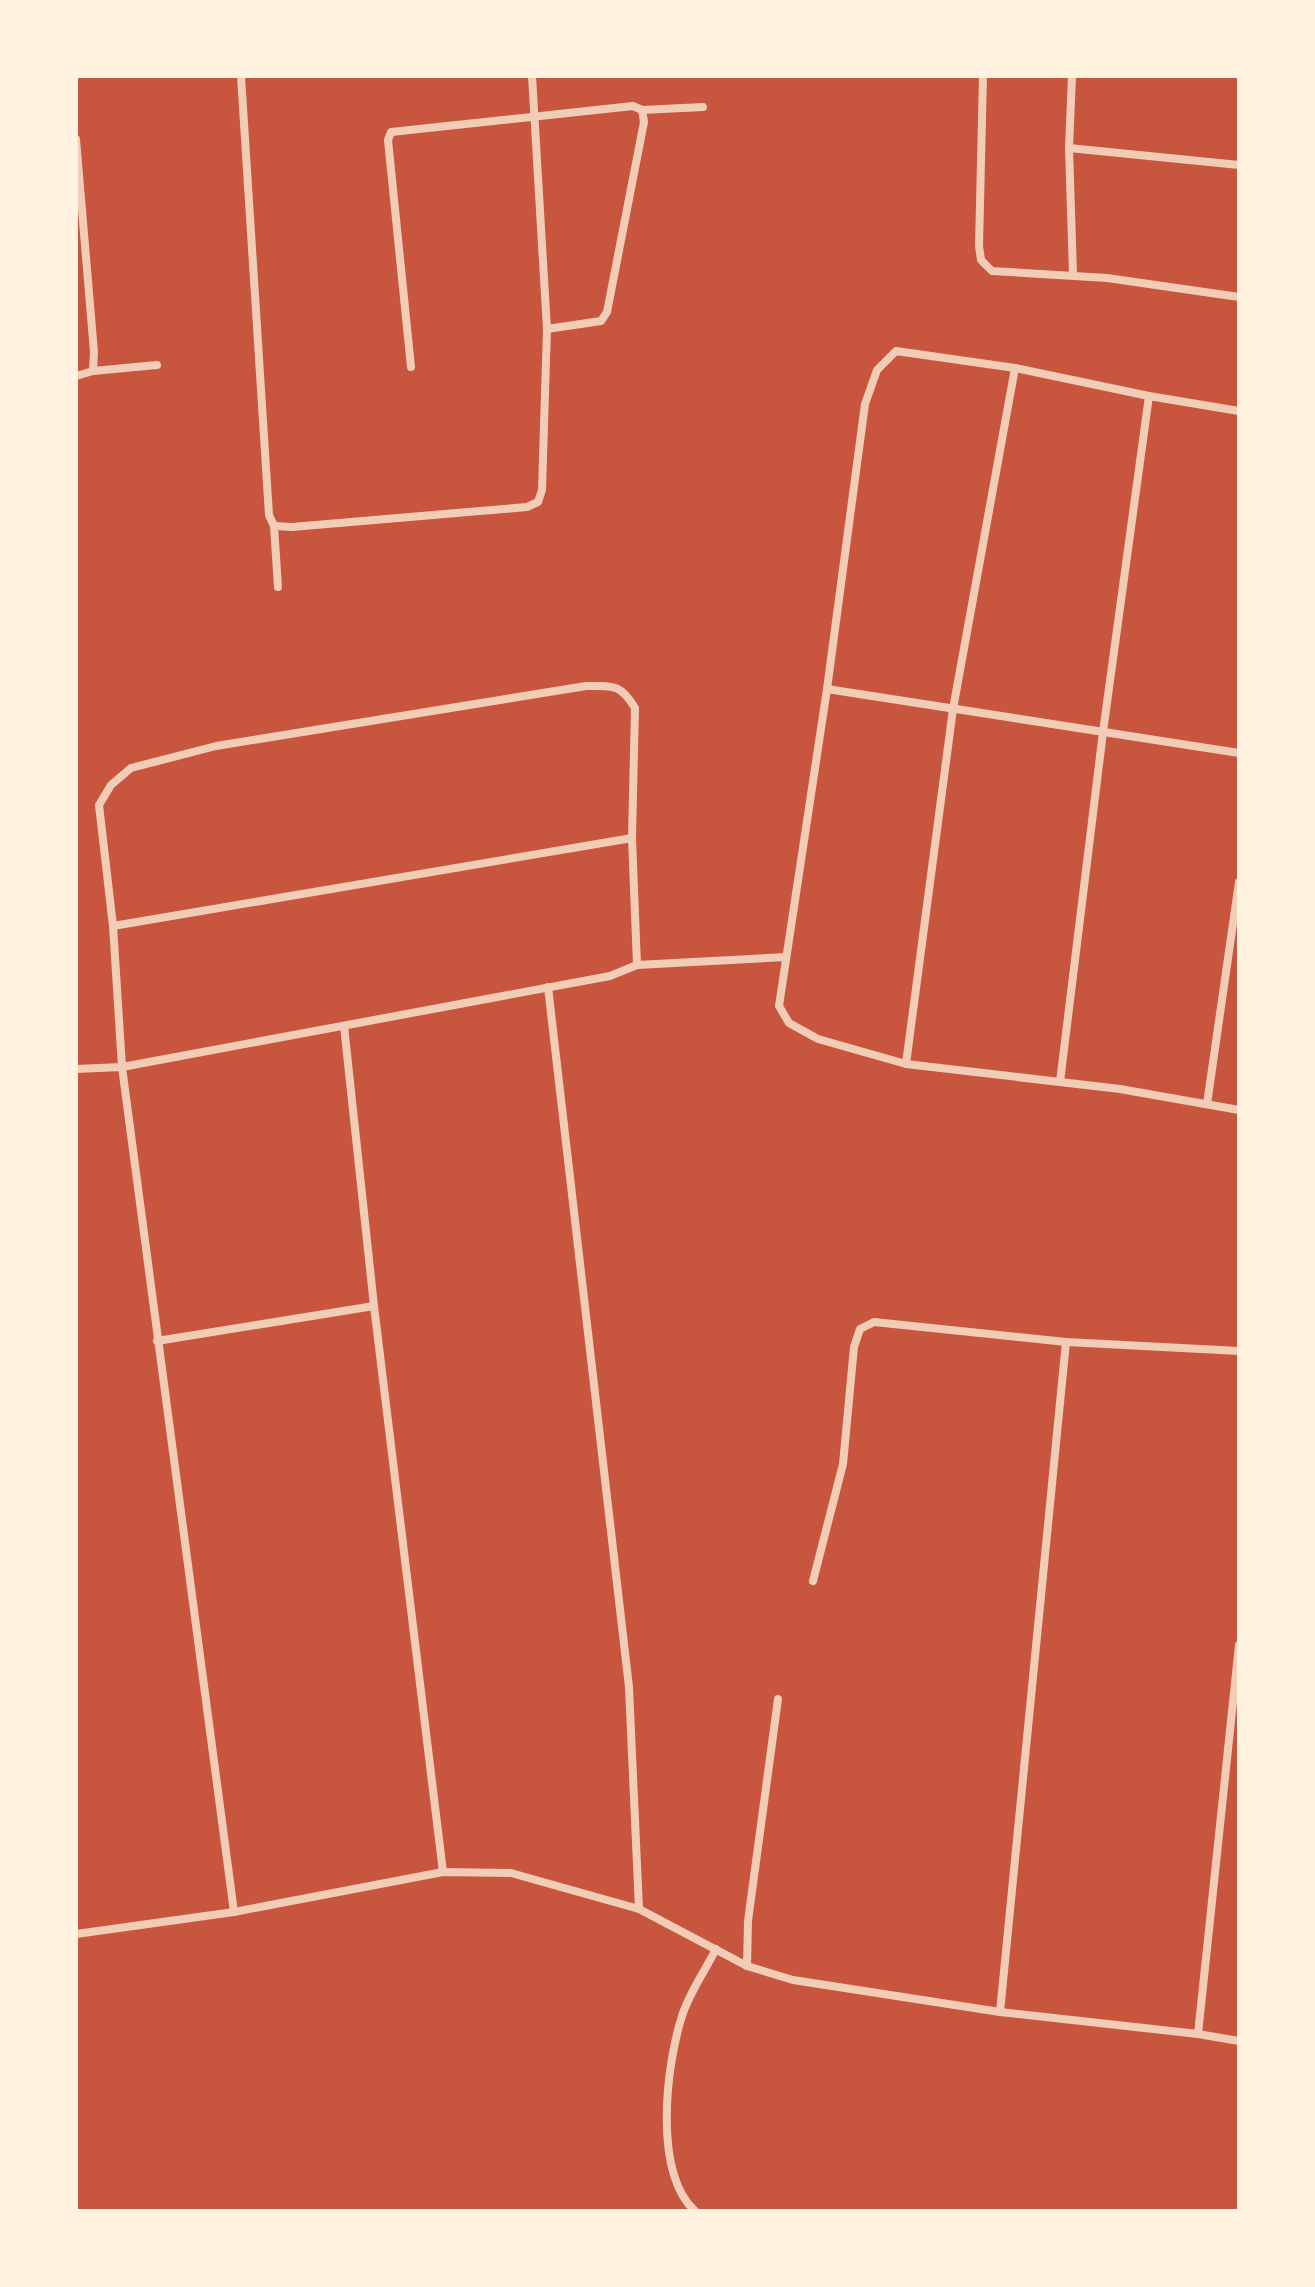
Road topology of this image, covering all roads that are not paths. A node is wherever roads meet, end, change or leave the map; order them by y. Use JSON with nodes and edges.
{"nodes":[{"id":1,"x":241,"y":76,"type":"edge"},
{"id":2,"x":532,"y":76,"type":"edge"},
{"id":3,"x":983,"y":76,"type":"edge"},
{"id":4,"x":1072,"y":76,"type":"edge"},
{"id":5,"x":703,"y":107,"type":"dead end"},
{"id":6,"x":642,"y":110,"type":"junction"},
{"id":7,"x":535,"y":115,"type":"junction"},
{"id":8,"x":76,"y":139,"type":"edge"},
{"id":9,"x":1069,"y":148,"type":"junction"},
{"id":10,"x":1239,"y":165,"type":"edge"},
{"id":11,"x":78,"y":189,"type":"edge"},
{"id":12,"x":1073,"y":275,"type":"junction"},
{"id":13,"x":1239,"y":297,"type":"edge"},
{"id":14,"x":547,"y":329,"type":"junction"},
{"id":15,"x":157,"y":365,"type":"dead end"},
{"id":16,"x":411,"y":367,"type":"dead end"},
{"id":17,"x":1015,"y":368,"type":"junction"},
{"id":18,"x":93,"y":371,"type":"junction"},
{"id":19,"x":76,"y":376,"type":"edge"},
{"id":20,"x":1149,"y":396,"type":"junction"},
{"id":21,"x":1239,"y":411,"type":"edge"},
{"id":22,"x":274,"y":526,"type":"junction"},
{"id":23,"x":278,"y":587,"type":"dead end"},
{"id":24,"x":827,"y":689,"type":"junction"},
{"id":25,"x":953,"y":709,"type":"junction"},
{"id":26,"x":1103,"y":732,"type":"junction"},
{"id":27,"x":1239,"y":753,"type":"edge"},
{"id":28,"x":632,"y":838,"type":"junction"},
{"id":29,"x":1239,"y":882,"type":"edge"},
{"id":30,"x":113,"y":926,"type":"junction"},
{"id":31,"x":786,"y":957,"type":"junction"},
{"id":32,"x":637,"y":965,"type":"junction"},
{"id":33,"x":548,"y":987,"type":"junction"},
{"id":34,"x":344,"y":1026,"type":"junction"},
{"id":35,"x":906,"y":1064,"type":"junction"},
{"id":36,"x":122,"y":1067,"type":"junction"},
{"id":37,"x":76,"y":1069,"type":"edge"},
{"id":38,"x":1060,"y":1082,"type":"junction"},
{"id":39,"x":1207,"y":1104,"type":"junction"},
{"id":40,"x":1239,"y":1110,"type":"edge"},
{"id":41,"x":374,"y":1306,"type":"junction"},
{"id":42,"x":157,"y":1341,"type":"junction"},
{"id":43,"x":1066,"y":1342,"type":"junction"},
{"id":44,"x":1239,"y":1351,"type":"edge"},
{"id":45,"x":813,"y":1581,"type":"dead end"},
{"id":46,"x":1239,"y":1645,"type":"edge"},
{"id":47,"x":778,"y":1699,"type":"dead end"},
{"id":48,"x":443,"y":1872,"type":"junction"},
{"id":49,"x":639,"y":1909,"type":"junction"},
{"id":50,"x":234,"y":1912,"type":"junction"},
{"id":51,"x":76,"y":1934,"type":"edge"},
{"id":52,"x":716,"y":1949,"type":"junction"},
{"id":53,"x":747,"y":1966,"type":"junction"},
{"id":54,"x":1000,"y":2012,"type":"junction"},
{"id":55,"x":1198,"y":2034,"type":"junction"},
{"id":56,"x":1239,"y":2041,"type":"edge"},
{"id":57,"x":695,"y":2211,"type":"edge"}],
"edges":[{"from":1,"to":22,"type":"street"},
{"from":2,"to":7,"type":"street"},
{"from":3,"to":12,"type":"street"},
{"from":4,"to":9,"type":"street"},
{"from":5,"to":6,"type":"street"},
{"from":6,"to":7,"type":"street"},
{"from":6,"to":14,"type":"street"},
{"from":7,"to":14,"type":"street"},
{"from":7,"to":16,"type":"street"},
{"from":8,"to":11,"type":"street"},
{"from":9,"to":10,"type":"street"},
{"from":9,"to":12,"type":"street"},
{"from":11,"to":18,"type":"street"},
{"from":12,"to":13,"type":"street"},
{"from":14,"to":22,"type":"street"},
{"from":15,"to":18,"type":"street"},
{"from":17,"to":20,"type":"street"},
{"from":17,"to":24,"type":"street"},
{"from":17,"to":25,"type":"street"},
{"from":18,"to":19,"type":"street"},
{"from":20,"to":21,"type":"street"},
{"from":20,"to":26,"type":"street"},
{"from":22,"to":23,"type":"street"},
{"from":24,"to":25,"type":"street"},
{"from":24,"to":31,"type":"street"},
{"from":25,"to":26,"type":"street"},
{"from":25,"to":35,"type":"street"},
{"from":26,"to":27,"type":"street"},
{"from":26,"to":38,"type":"street"},
{"from":28,"to":30,"type":"street"},
{"from":28,"to":30,"type":"street"},
{"from":28,"to":32,"type":"street"},
{"from":29,"to":39,"type":"street"},
{"from":30,"to":36,"type":"street"},
{"from":31,"to":32,"type":"street"},
{"from":31,"to":35,"type":"street"},
{"from":32,"to":33,"type":"street"},
{"from":33,"to":34,"type":"street"},
{"from":33,"to":49,"type":"street"},
{"from":34,"to":36,"type":"street"},
{"from":34,"to":41,"type":"street"},
{"from":35,"to":38,"type":"street"},
{"from":36,"to":37,"type":"street"},
{"from":36,"to":42,"type":"street"},
{"from":38,"to":39,"type":"street"},
{"from":39,"to":40,"type":"street"},
{"from":41,"to":42,"type":"street"},
{"from":41,"to":48,"type":"street"},
{"from":42,"to":50,"type":"street"},
{"from":43,"to":44,"type":"street"},
{"from":43,"to":45,"type":"street"},
{"from":43,"to":54,"type":"street"},
{"from":46,"to":55,"type":"street"},
{"from":47,"to":53,"type":"street"},
{"from":48,"to":49,"type":"street"},
{"from":48,"to":50,"type":"street"},
{"from":49,"to":52,"type":"street"},
{"from":50,"to":51,"type":"street"},
{"from":52,"to":53,"type":"street"},
{"from":52,"to":57,"type":"street"},
{"from":53,"to":54,"type":"street"},
{"from":54,"to":55,"type":"street"},
{"from":55,"to":56,"type":"street"}]}
